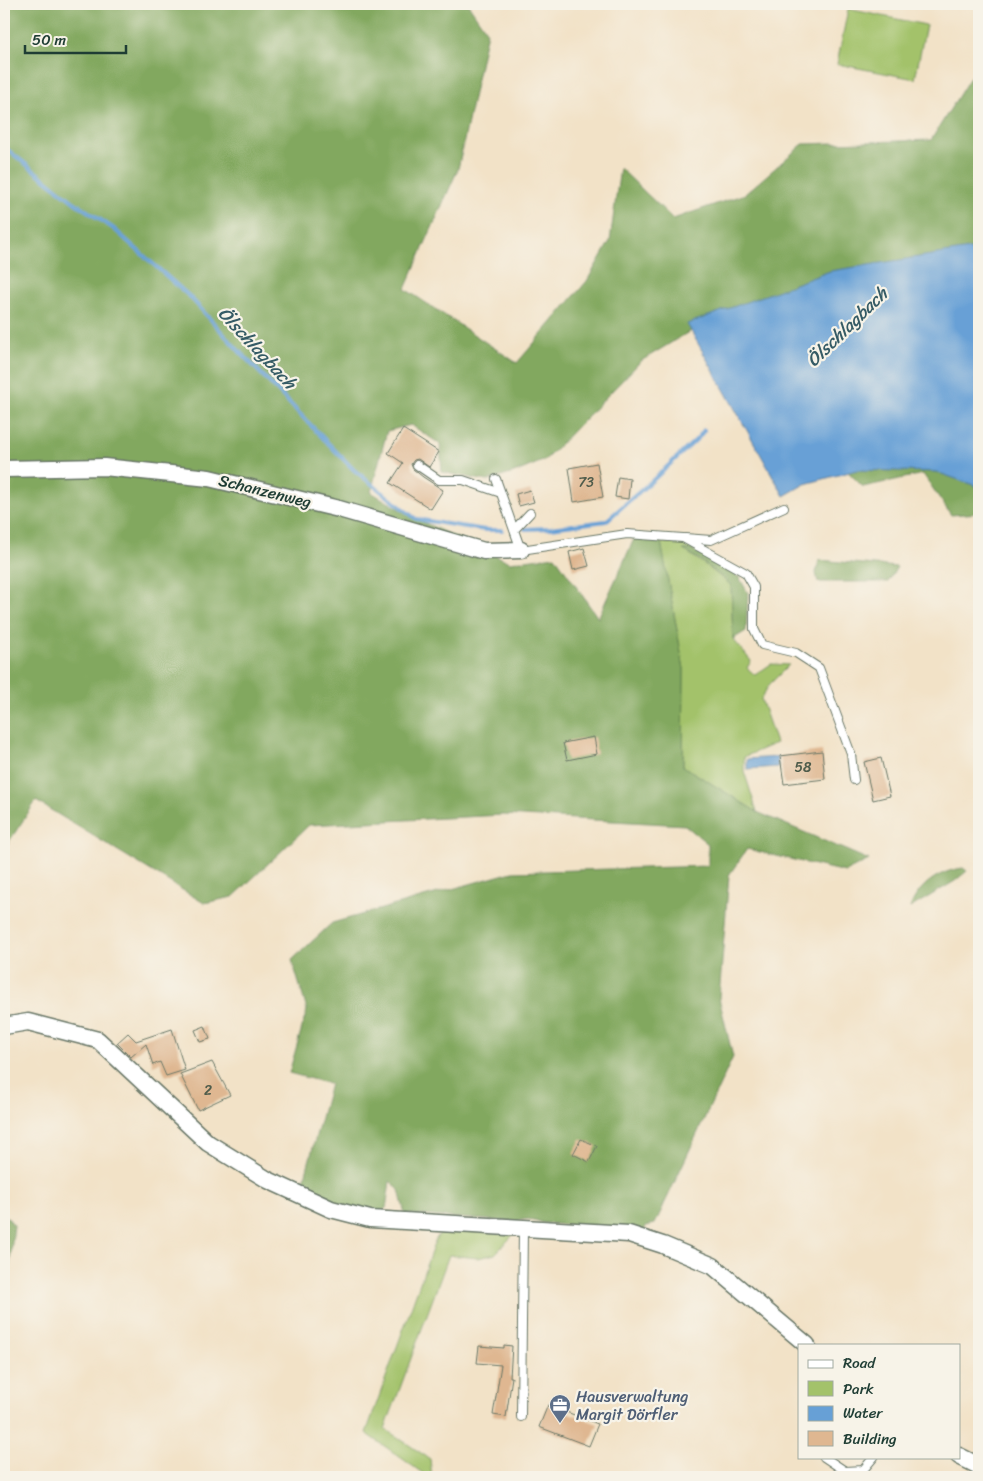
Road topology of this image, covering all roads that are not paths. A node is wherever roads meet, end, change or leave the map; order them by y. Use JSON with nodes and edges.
{"nodes":[{"id":1,"x":417,"y":465,"type":"dead end"},
{"id":2,"x":4,"y":469,"type":"edge"},
{"id":3,"x":496,"y":479,"type":"dead end"},
{"id":4,"x":501,"y":493,"type":"junction"},
{"id":5,"x":784,"y":507,"type":"dead end"},
{"id":6,"x":530,"y":513,"type":"dead end"},
{"id":7,"x":514,"y":530,"type":"junction"},
{"id":8,"x":683,"y":538,"type":"junction"},
{"id":9,"x":521,"y":550,"type":"junction"},
{"id":10,"x":854,"y":780,"type":"dead end"},
{"id":11,"x":4,"y":1026,"type":"edge"},
{"id":12,"x":523,"y":1228,"type":"junction"},
{"id":13,"x":806,"y":1344,"type":"edge"},
{"id":14,"x":521,"y":1417,"type":"dead end"},
{"id":15,"x":960,"y":1456,"type":"edge"},
{"id":16,"x":826,"y":1458,"type":"edge"},
{"id":17,"x":873,"y":1458,"type":"edge"},
{"id":18,"x":979,"y":1466,"type":"edge"}],
"edges":[{"from":1,"to":4,"type":"lane"},
{"from":2,"to":9,"type":"street","name":"Schanzenweg"},
{"from":3,"to":4,"type":"lane"},
{"from":4,"to":7,"type":"lane"},
{"from":5,"to":8,"type":"lane"},
{"from":6,"to":7,"type":"lane"},
{"from":7,"to":9,"type":"lane"},
{"from":8,"to":9,"type":"lane"},
{"from":8,"to":10,"type":"lane"},
{"from":11,"to":12,"type":"street"},
{"from":12,"to":13,"type":"street"},
{"from":12,"to":14,"type":"lane"},
{"from":15,"to":18,"type":"street"},
{"from":16,"to":17,"type":"lane"}]}
